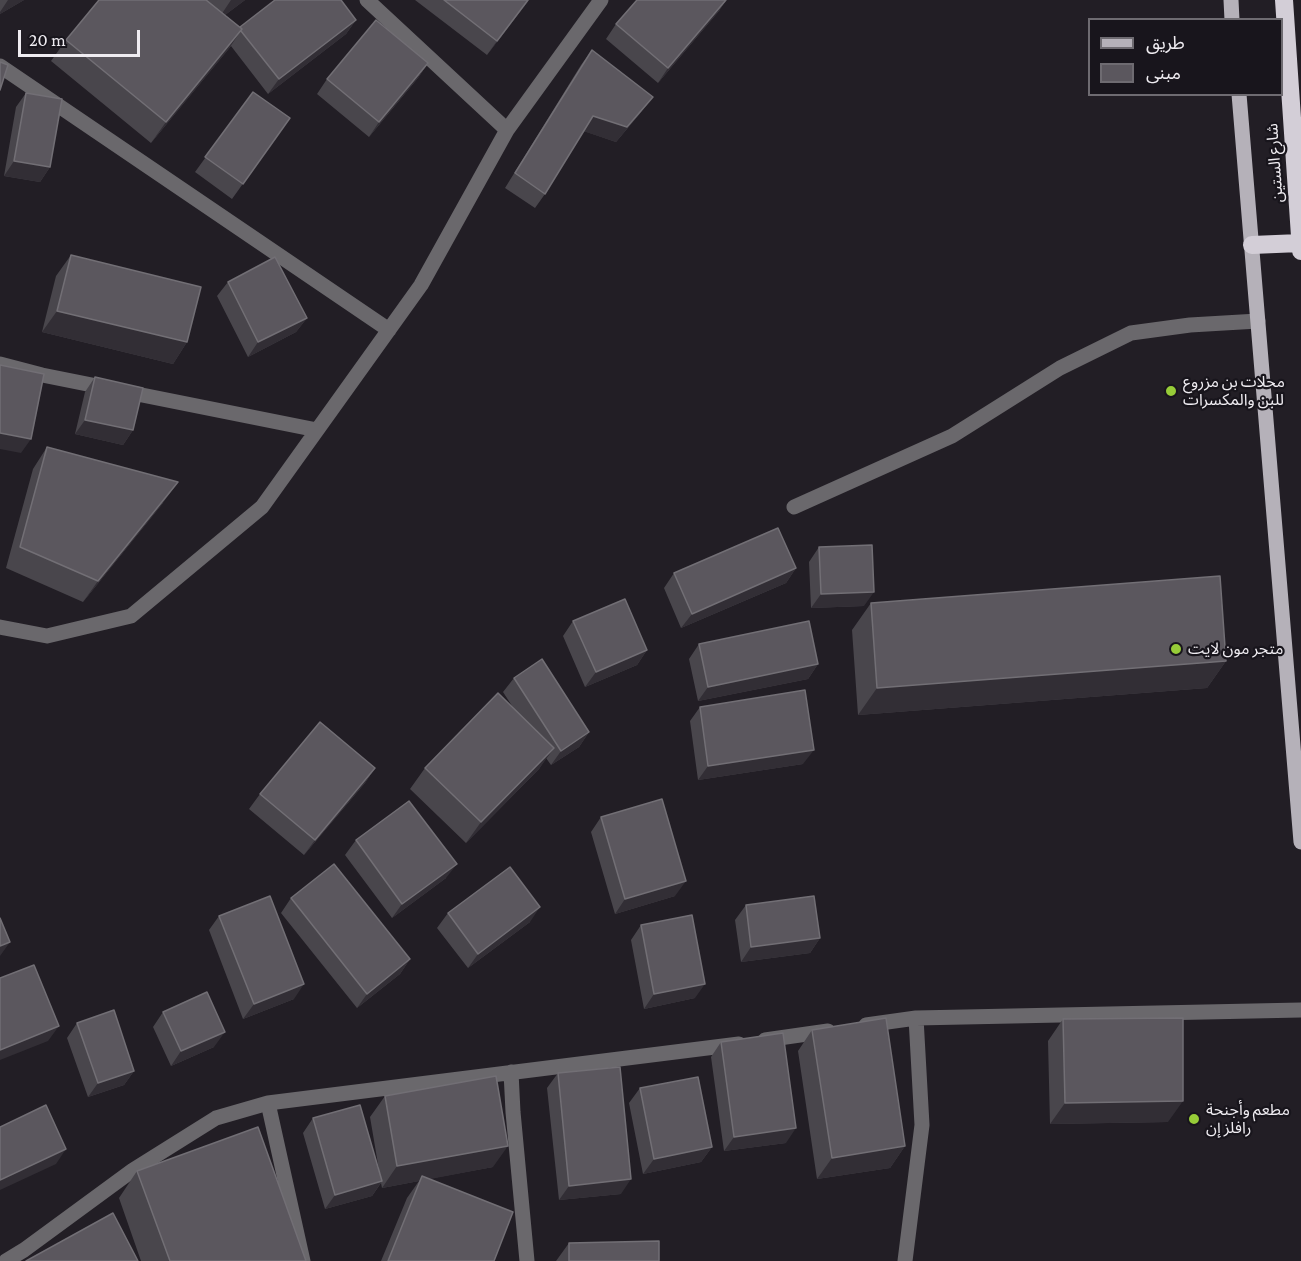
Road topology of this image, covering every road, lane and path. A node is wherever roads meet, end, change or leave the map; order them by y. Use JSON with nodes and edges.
{"nodes":[{"id":1,"x":368,"y":0,"type":"edge"},
{"id":2,"x":601,"y":0,"type":"edge"},
{"id":3,"x":1231,"y":0,"type":"edge"},
{"id":4,"x":1284,"y":0,"type":"edge"},
{"id":5,"x":1232,"y":18,"type":"edge"},
{"id":6,"x":0,"y":66,"type":"edge"},
{"id":7,"x":1239,"y":96,"type":"edge"},
{"id":8,"x":507,"y":130,"type":"junction"},
{"id":9,"x":1252,"y":245,"type":"junction"},
{"id":10,"x":1301,"y":247,"type":"edge"},
{"id":11,"x":1258,"y":321,"type":"junction"},
{"id":12,"x":389,"y":330,"type":"junction"},
{"id":13,"x":0,"y":364,"type":"edge"},
{"id":14,"x":317,"y":430,"type":"junction"},
{"id":15,"x":794,"y":507,"type":"dead end"},
{"id":16,"x":0,"y":627,"type":"edge"},
{"id":17,"x":1301,"y":842,"type":"edge"},
{"id":18,"x":1301,"y":1010,"type":"edge"},
{"id":19,"x":916,"y":1018,"type":"junction"},
{"id":20,"x":511,"y":1072,"type":"junction"},
{"id":21,"x":268,"y":1103,"type":"junction"},
{"id":22,"x":6,"y":1261,"type":"edge"},
{"id":23,"x":303,"y":1261,"type":"edge"},
{"id":24,"x":527,"y":1261,"type":"edge"},
{"id":25,"x":905,"y":1261,"type":"edge"}],
"edges":[{"from":1,"to":8,"type":"street"},
{"from":2,"to":8,"type":"street"},
{"from":3,"to":5,"type":"main road"},
{"from":4,"to":10,"type":"highway","name":"شارع الستين"},
{"from":6,"to":12,"type":"street"},
{"from":7,"to":9,"type":"main road"},
{"from":8,"to":12,"type":"street"},
{"from":9,"to":10,"type":"highway"},
{"from":9,"to":11,"type":"main road"},
{"from":11,"to":15,"type":"street"},
{"from":11,"to":17,"type":"main road"},
{"from":12,"to":14,"type":"street"},
{"from":13,"to":14,"type":"street"},
{"from":14,"to":16,"type":"street"},
{"from":18,"to":19,"type":"street"},
{"from":19,"to":20,"type":"street"},
{"from":19,"to":25,"type":"street"},
{"from":20,"to":21,"type":"street"},
{"from":20,"to":24,"type":"street"},
{"from":21,"to":22,"type":"street"},
{"from":21,"to":23,"type":"street"}]}
